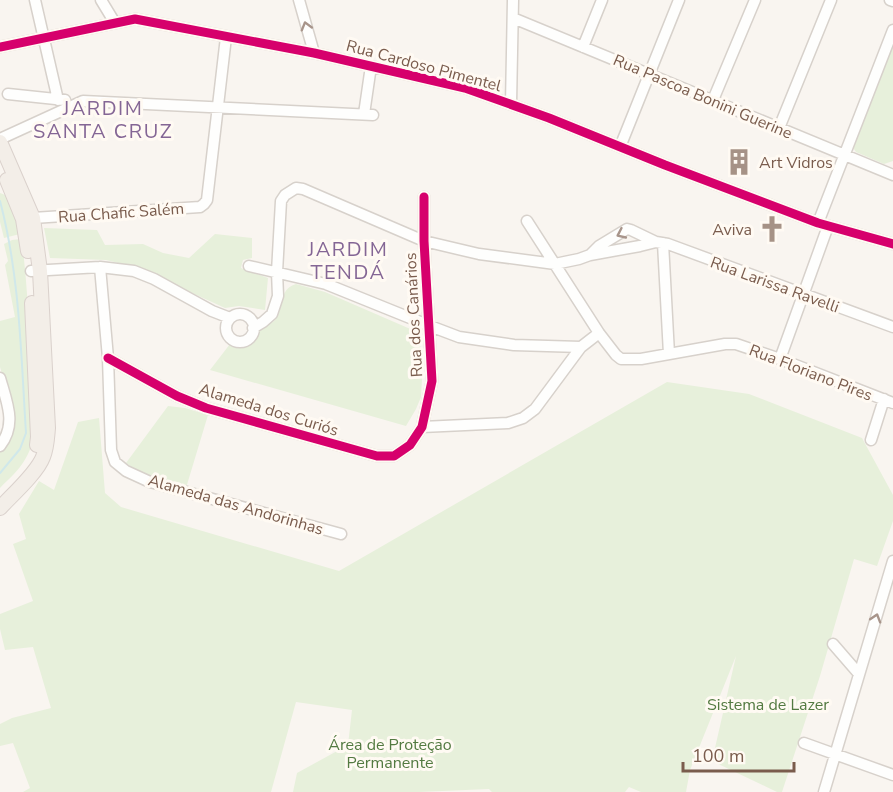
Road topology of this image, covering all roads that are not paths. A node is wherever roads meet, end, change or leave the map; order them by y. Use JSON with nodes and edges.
{"nodes":[{"id":1,"x":35,"y":0,"type":"edge"},
{"id":2,"x":101,"y":0,"type":"edge"},
{"id":3,"x":299,"y":0,"type":"edge"},
{"id":4,"x":514,"y":0,"type":"edge"},
{"id":5,"x":602,"y":0,"type":"edge"},
{"id":6,"x":679,"y":0,"type":"edge"},
{"id":7,"x":755,"y":0,"type":"edge"},
{"id":8,"x":831,"y":0,"type":"edge"},
{"id":9,"x":513,"y":18,"type":"junction"},
{"id":10,"x":115,"y":23,"type":"junction"},
{"id":11,"x":893,"y":30,"type":"edge"},
{"id":12,"x":226,"y":37,"type":"junction"},
{"id":13,"x":44,"y":38,"type":"junction"},
{"id":14,"x":0,"y":47,"type":"edge"},
{"id":15,"x":583,"y":47,"type":"junction"},
{"id":16,"x":314,"y":53,"type":"junction"},
{"id":17,"x":370,"y":66,"type":"junction"},
{"id":18,"x":648,"y":74,"type":"junction"},
{"id":19,"x":8,"y":94,"type":"dead end"},
{"id":20,"x":58,"y":100,"type":"junction"},
{"id":21,"x":712,"y":100,"type":"junction"},
{"id":22,"x":83,"y":101,"type":"junction"},
{"id":23,"x":511,"y":104,"type":"junction"},
{"id":24,"x":217,"y":108,"type":"junction"},
{"id":25,"x":779,"y":128,"type":"junction"},
{"id":26,"x":0,"y":141,"type":"edge"},
{"id":27,"x":620,"y":147,"type":"junction"},
{"id":28,"x":844,"y":155,"type":"junction"},
{"id":29,"x":0,"y":165,"type":"edge"},
{"id":30,"x":893,"y":175,"type":"edge"},
{"id":31,"x":8,"y":187,"type":"edge"},
{"id":32,"x":424,"y":196,"type":"dead end"},
{"id":33,"x":33,"y":218,"type":"junction"},
{"id":34,"x":527,"y":221,"type":"dead end"},
{"id":35,"x":823,"y":225,"type":"junction"},
{"id":36,"x":424,"y":241,"type":"junction"},
{"id":37,"x":659,"y":243,"type":"junction"},
{"id":38,"x":893,"y":244,"type":"edge"},
{"id":39,"x":590,"y":255,"type":"junction"},
{"id":40,"x":555,"y":264,"type":"junction"},
{"id":41,"x":249,"y":266,"type":"dead end"},
{"id":42,"x":100,"y":267,"type":"junction"},
{"id":43,"x":36,"y":271,"type":"junction"},
{"id":44,"x":278,"y":272,"type":"junction"},
{"id":45,"x":803,"y":294,"type":"junction"},
{"id":46,"x":230,"y":318,"type":"junction"},
{"id":47,"x":430,"y":326,"type":"junction"},
{"id":48,"x":893,"y":327,"type":"edge"},
{"id":49,"x":254,"y":328,"type":"junction"},
{"id":50,"x":599,"y":333,"type":"junction"},
{"id":51,"x":582,"y":346,"type":"junction"},
{"id":52,"x":669,"y":354,"type":"junction"},
{"id":53,"x":108,"y":358,"type":"junction"},
{"id":54,"x":780,"y":359,"type":"junction"},
{"id":55,"x":0,"y":378,"type":"edge"},
{"id":56,"x":3,"y":396,"type":"edge"},
{"id":57,"x":889,"y":401,"type":"edge"},
{"id":58,"x":422,"y":427,"type":"junction"},
{"id":59,"x":871,"y":440,"type":"dead end"},
{"id":60,"x":0,"y":446,"type":"edge"},
{"id":61,"x":394,"y":456,"type":"joint"},
{"id":62,"x":0,"y":495,"type":"edge"},
{"id":63,"x":0,"y":508,"type":"edge"},
{"id":64,"x":341,"y":534,"type":"dead end"},
{"id":65,"x":893,"y":561,"type":"edge"},
{"id":66,"x":833,"y":644,"type":"dead end"},
{"id":67,"x":859,"y":674,"type":"junction"},
{"id":68,"x":804,"y":743,"type":"dead end"},
{"id":69,"x":835,"y":754,"type":"junction"},
{"id":70,"x":893,"y":775,"type":"edge"},
{"id":71,"x":824,"y":792,"type":"edge"}],
"edges":[{"from":1,"to":13,"type":"street"},
{"from":2,"to":10,"type":"street"},
{"from":16,"to":3,"type":"street","one_way":true},
{"from":4,"to":9,"type":"street"},
{"from":5,"to":15,"type":"street"},
{"from":6,"to":18,"type":"street"},
{"from":7,"to":21,"type":"street"},
{"from":8,"to":25,"type":"street"},
{"from":9,"to":15,"type":"street","name":"Rua Pascoa Bonini Guerine"},
{"from":9,"to":23,"type":"street"},
{"from":10,"to":12,"type":"street","name":"Rua Cardoso Pimentel"},
{"from":10,"to":13,"type":"street","name":"Rua Cardoso Pimentel"},
{"from":11,"to":28,"type":"street"},
{"from":12,"to":16,"type":"street","name":"Rua Cardoso Pimentel"},
{"from":12,"to":24,"type":"street"},
{"from":13,"to":14,"type":"street","name":"Rua Cardoso Pimentel"},
{"from":13,"to":20,"type":"street"},
{"from":15,"to":18,"type":"street","name":"Rua Pascoa Bonini Guerine"},
{"from":16,"to":17,"type":"street","name":"Rua Cardoso Pimentel"},
{"from":17,"to":23,"type":"street","name":"Rua Cardoso Pimentel"},
{"from":17,"to":24,"type":"street"},
{"from":18,"to":21,"type":"street","name":"Rua Pascoa Bonini Guerine"},
{"from":18,"to":27,"type":"street"},
{"from":19,"to":20,"type":"street"},
{"from":20,"to":22,"type":"street"},
{"from":21,"to":25,"type":"street","name":"Rua Pascoa Bonini Guerine"},
{"from":22,"to":24,"type":"street"},
{"from":22,"to":26,"type":"street"},
{"from":23,"to":27,"type":"street","name":"Rua Cardoso Pimentel"},
{"from":24,"to":33,"type":"street","name":"Rua Chafic Salém"},
{"from":25,"to":28,"type":"street","name":"Rua Pascoa Bonini Guerine"},
{"from":26,"to":31,"type":"main road"},
{"from":27,"to":35,"type":"street","name":"Rua Cardoso Pimentel"},
{"from":28,"to":30,"type":"street","name":"Rua Pascoa Bonini Guerine"},
{"from":28,"to":35,"type":"street"},
{"from":29,"to":31,"type":"main road"},
{"from":31,"to":33,"type":"main road"},
{"from":31,"to":43,"type":"main road"},
{"from":32,"to":36,"type":"street","name":"Rua dos Canários"},
{"from":33,"to":43,"type":"main road"},
{"from":34,"to":40,"type":"street"},
{"from":35,"to":38,"type":"street","name":"Rua Cardoso Pimentel"},
{"from":35,"to":45,"type":"street"},
{"from":36,"to":40,"type":"street"},
{"from":36,"to":44,"type":"street"},
{"from":36,"to":47,"type":"street","name":"Rua dos Canários"},
{"from":37,"to":39,"type":"street"},
{"from":37,"to":39,"type":"street","name":"Rua Larissa Ravelli","one_way":true},
{"from":37,"to":45,"type":"street","name":"Rua Larissa Ravelli"},
{"from":37,"to":52,"type":"street"},
{"from":39,"to":40,"type":"street"},
{"from":40,"to":50,"type":"street"},
{"from":41,"to":44,"type":"street"},
{"from":42,"to":43,"type":"street"},
{"from":42,"to":46,"type":"street"},
{"from":42,"to":53,"type":"street","name":"Alameda das Andorinhas"},
{"from":43,"to":62,"type":"main road"},
{"from":43,"to":63,"type":"main road"},
{"from":44,"to":47,"type":"street"},
{"from":44,"to":49,"type":"street"},
{"from":45,"to":48,"type":"street","name":"Rua Larissa Ravelli"},
{"from":45,"to":54,"type":"street"},
{"from":46,"to":49,"type":"street"},
{"from":46,"to":49,"type":"street"},
{"from":47,"to":51,"type":"street"},
{"from":47,"to":58,"type":"street","name":"Rua dos Canários"},
{"from":50,"to":51,"type":"street"},
{"from":50,"to":52,"type":"street","name":"Rua Floriano Pires"},
{"from":51,"to":58,"type":"street"},
{"from":52,"to":54,"type":"street","name":"Rua Floriano Pires"},
{"from":53,"to":61,"type":"street","name":"Alameda dos Curiós"},
{"from":53,"to":64,"type":"street","name":"Alameda das Andorinhas"},
{"from":54,"to":57,"type":"street","name":"Rua Floriano Pires"},
{"from":55,"to":56,"type":"street"},
{"from":56,"to":60,"type":"street"},
{"from":57,"to":59,"type":"street"},
{"from":58,"to":61,"type":"street","name":"Rua dos Canários"},
{"from":67,"to":65,"type":"street","one_way":true},
{"from":66,"to":67,"type":"street"},
{"from":67,"to":69,"type":"street"},
{"from":68,"to":69,"type":"street"},
{"from":69,"to":70,"type":"street"},
{"from":69,"to":71,"type":"street"}]}
